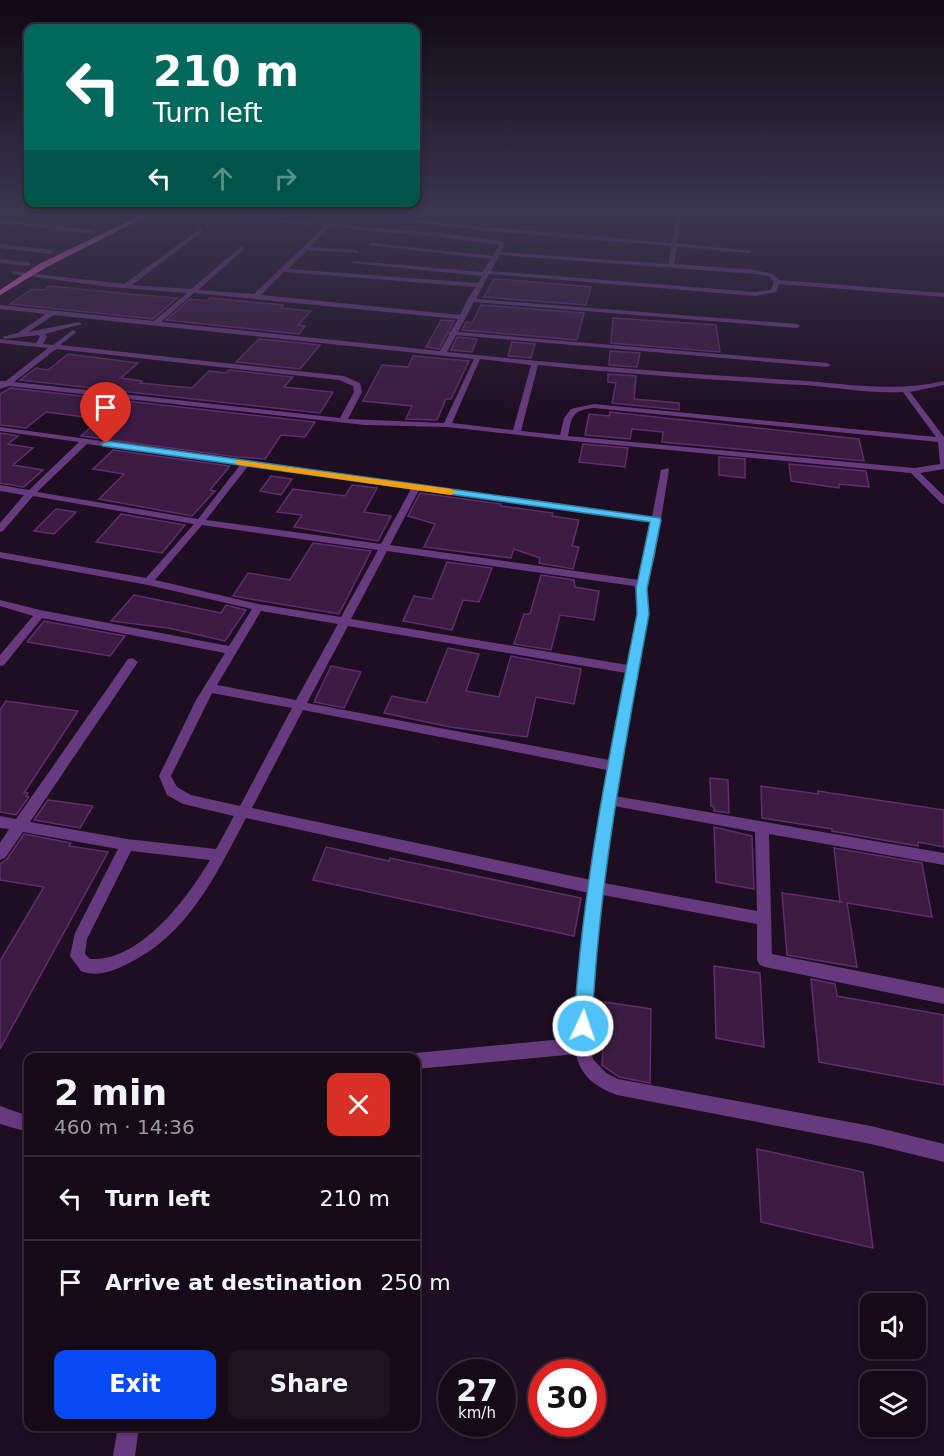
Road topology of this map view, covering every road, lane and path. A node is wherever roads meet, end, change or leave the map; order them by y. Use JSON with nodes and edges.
{"nodes":[{"id":1,"x":19,"y":281,"type":"edge"},
{"id":2,"x":81,"y":281,"type":"edge"},
{"id":3,"x":133,"y":281,"type":"edge"},
{"id":4,"x":204,"y":281,"type":"edge"},
{"id":5,"x":272,"y":281,"type":"edge"},
{"id":6,"x":426,"y":281,"type":"edge"},
{"id":7,"x":481,"y":281,"type":"edge"},
{"id":8,"x":587,"y":281,"type":"edge"},
{"id":9,"x":777,"y":282,"type":"joint"},
{"id":10,"x":479,"y":285,"type":"junction"},
{"id":11,"x":126,"y":286,"type":"junction"},
{"id":12,"x":192,"y":291,"type":"junction"},
{"id":13,"x":0,"y":293,"type":"edge"},
{"id":14,"x":944,"y":295,"type":"edge"},
{"id":15,"x":256,"y":296,"type":"junction"},
{"id":16,"x":470,"y":300,"type":"junction"},
{"id":17,"x":0,"y":307,"type":"edge"},
{"id":18,"x":51,"y":313,"type":"junction"},
{"id":19,"x":461,"y":317,"type":"junction"},
{"id":20,"x":90,"y":318,"type":"junction"},
{"id":21,"x":155,"y":324,"type":"junction"},
{"id":22,"x":797,"y":326,"type":"dead end"},
{"id":23,"x":73,"y":332,"type":"dead end"},
{"id":24,"x":40,"y":333,"type":"junction"},
{"id":25,"x":451,"y":333,"type":"junction"},
{"id":26,"x":19,"y":335,"type":"junction"},
{"id":27,"x":0,"y":339,"type":"edge"},
{"id":28,"x":37,"y":346,"type":"junction"},
{"id":29,"x":53,"y":348,"type":"junction"},
{"id":30,"x":442,"y":354,"type":"junction"},
{"id":31,"x":478,"y":357,"type":"junction"},
{"id":32,"x":535,"y":363,"type":"junction"},
{"id":33,"x":826,"y":365,"type":"dead end"},
{"id":34,"x":943,"y":384,"type":"edge"},
{"id":35,"x":2,"y":386,"type":"edge"},
{"id":36,"x":904,"y":389,"type":"junction"},
{"id":37,"x":343,"y":420,"type":"junction"},
{"id":38,"x":447,"y":425,"type":"junction"},
{"id":39,"x":0,"y":429,"type":"edge"},
{"id":40,"x":516,"y":433,"type":"junction"},
{"id":41,"x":563,"y":438,"type":"junction"},
{"id":42,"x":942,"y":440,"type":"junction"},
{"id":43,"x":85,"y":441,"type":"junction"},
{"id":44,"x":246,"y":463,"type":"junction"},
{"id":45,"x":665,"y":470,"type":"dead end"},
{"id":46,"x":914,"y":471,"type":"junction"},
{"id":47,"x":416,"y":487,"type":"junction"},
{"id":48,"x":0,"y":488,"type":"edge"},
{"id":49,"x":30,"y":494,"type":"junction"},
{"id":50,"x":944,"y":501,"type":"edge"},
{"id":51,"x":656,"y":520,"type":"junction"},
{"id":52,"x":200,"y":522,"type":"junction"},
{"id":53,"x":0,"y":529,"type":"edge"},
{"id":54,"x":384,"y":549,"type":"junction"},
{"id":55,"x":0,"y":555,"type":"edge"},
{"id":56,"x":148,"y":582,"type":"junction"},
{"id":57,"x":642,"y":589,"type":"junction"},
{"id":58,"x":0,"y":603,"type":"edge"},
{"id":59,"x":258,"y":607,"type":"junction"},
{"id":60,"x":40,"y":614,"type":"junction"},
{"id":61,"x":346,"y":621,"type":"junction"},
{"id":62,"x":231,"y":650,"type":"junction"},
{"id":63,"x":0,"y":662,"type":"edge"},
{"id":64,"x":132,"y":662,"type":"dead end"},
{"id":65,"x":633,"y":670,"type":"junction"},
{"id":66,"x":209,"y":688,"type":"junction"},
{"id":67,"x":299,"y":705,"type":"junction"},
{"id":68,"x":614,"y":766,"type":"junction"},
{"id":69,"x":608,"y":800,"type":"junction"},
{"id":70,"x":243,"y":812,"type":"junction"},
{"id":71,"x":0,"y":822,"type":"edge"},
{"id":72,"x":19,"y":826,"type":"junction"},
{"id":73,"x":762,"y":828,"type":"junction"},
{"id":74,"x":127,"y":845,"type":"junction"},
{"id":75,"x":0,"y":854,"type":"edge"},
{"id":76,"x":220,"y":855,"type":"junction"},
{"id":77,"x":944,"y":859,"type":"edge"},
{"id":78,"x":597,"y":888,"type":"junction"},
{"id":79,"x":765,"y":919,"type":"junction"},
{"id":80,"x":944,"y":996,"type":"edge"},
{"id":81,"x":582,"y":1045,"type":"junction"},
{"id":82,"x":420,"y":1061,"type":"edge"},
{"id":83,"x":0,"y":1115,"type":"edge"},
{"id":84,"x":24,"y":1123,"type":"edge"},
{"id":85,"x":944,"y":1153,"type":"edge"},
{"id":86,"x":128,"y":1431,"type":"edge"},
{"id":87,"x":124,"y":1456,"type":"edge"}],
"edges":[{"from":1,"to":13,"type":"main road"},
{"from":2,"to":11,"type":"street"},
{"from":3,"to":11,"type":"street"},
{"from":4,"to":12,"type":"street"},
{"from":5,"to":15,"type":"street"},
{"from":6,"to":10,"type":"street"},
{"from":7,"to":10,"type":"street"},
{"from":8,"to":9,"type":"street"},
{"from":9,"to":14,"type":"street"},
{"from":10,"to":16,"type":"street"},
{"from":11,"to":12,"type":"street"},
{"from":12,"to":15,"type":"street"},
{"from":12,"to":21,"type":"street"},
{"from":15,"to":19,"type":"street"},
{"from":16,"to":19,"type":"street"},
{"from":16,"to":22,"type":"street"},
{"from":17,"to":18,"type":"street"},
{"from":18,"to":20,"type":"street"},
{"from":18,"to":26,"type":"street"},
{"from":19,"to":25,"type":"street"},
{"from":20,"to":21,"type":"street"},
{"from":20,"to":24,"type":"street"},
{"from":21,"to":30,"type":"street"},
{"from":23,"to":29,"type":"street"},
{"from":24,"to":26,"type":"street"},
{"from":24,"to":28,"type":"street"},
{"from":25,"to":30,"type":"street"},
{"from":25,"to":33,"type":"street"},
{"from":26,"to":27,"type":"street"},
{"from":27,"to":28,"type":"street"},
{"from":28,"to":29,"type":"street"},
{"from":29,"to":35,"type":"street"},
{"from":29,"to":37,"type":"street"},
{"from":30,"to":31,"type":"street"},
{"from":31,"to":32,"type":"street"},
{"from":31,"to":38,"type":"street"},
{"from":32,"to":36,"type":"street"},
{"from":32,"to":40,"type":"street"},
{"from":34,"to":36,"type":"street"},
{"from":35,"to":37,"type":"street"},
{"from":36,"to":42,"type":"street"},
{"from":37,"to":38,"type":"street"},
{"from":38,"to":40,"type":"street"},
{"from":39,"to":43,"type":"street"},
{"from":40,"to":41,"type":"street"},
{"from":41,"to":42,"type":"street"},
{"from":41,"to":46,"type":"street"},
{"from":42,"to":46,"type":"street"},
{"from":43,"to":44,"type":"street"},
{"from":43,"to":49,"type":"street"},
{"from":44,"to":47,"type":"street"},
{"from":44,"to":52,"type":"street"},
{"from":45,"to":51,"type":"street"},
{"from":46,"to":50,"type":"street"},
{"from":47,"to":51,"type":"street"},
{"from":47,"to":54,"type":"street"},
{"from":48,"to":49,"type":"street"},
{"from":49,"to":52,"type":"street"},
{"from":49,"to":53,"type":"street"},
{"from":51,"to":57,"type":"street"},
{"from":52,"to":54,"type":"street"},
{"from":52,"to":56,"type":"street"},
{"from":54,"to":57,"type":"street"},
{"from":54,"to":61,"type":"street"},
{"from":55,"to":56,"type":"street"},
{"from":56,"to":59,"type":"street"},
{"from":57,"to":65,"type":"street"},
{"from":58,"to":60,"type":"street"},
{"from":59,"to":61,"type":"street"},
{"from":59,"to":62,"type":"street"},
{"from":60,"to":62,"type":"street"},
{"from":60,"to":63,"type":"street"},
{"from":61,"to":65,"type":"street"},
{"from":61,"to":67,"type":"street"},
{"from":62,"to":66,"type":"street"},
{"from":64,"to":72,"type":"street"},
{"from":65,"to":68,"type":"street"},
{"from":66,"to":67,"type":"street"},
{"from":66,"to":70,"type":"street"},
{"from":67,"to":68,"type":"street"},
{"from":67,"to":70,"type":"street"},
{"from":68,"to":69,"type":"street"},
{"from":69,"to":73,"type":"street"},
{"from":69,"to":78,"type":"street"},
{"from":70,"to":76,"type":"street"},
{"from":70,"to":78,"type":"street"},
{"from":71,"to":72,"type":"street"},
{"from":72,"to":74,"type":"street"},
{"from":72,"to":75,"type":"street"},
{"from":73,"to":77,"type":"street"},
{"from":73,"to":79,"type":"street"},
{"from":74,"to":76,"type":"street"},
{"from":74,"to":76,"type":"street"},
{"from":78,"to":79,"type":"street"},
{"from":78,"to":81,"type":"street"},
{"from":79,"to":80,"type":"street"},
{"from":81,"to":82,"type":"street"},
{"from":81,"to":85,"type":"street"},
{"from":83,"to":84,"type":"street"},
{"from":86,"to":87,"type":"street"}]}
